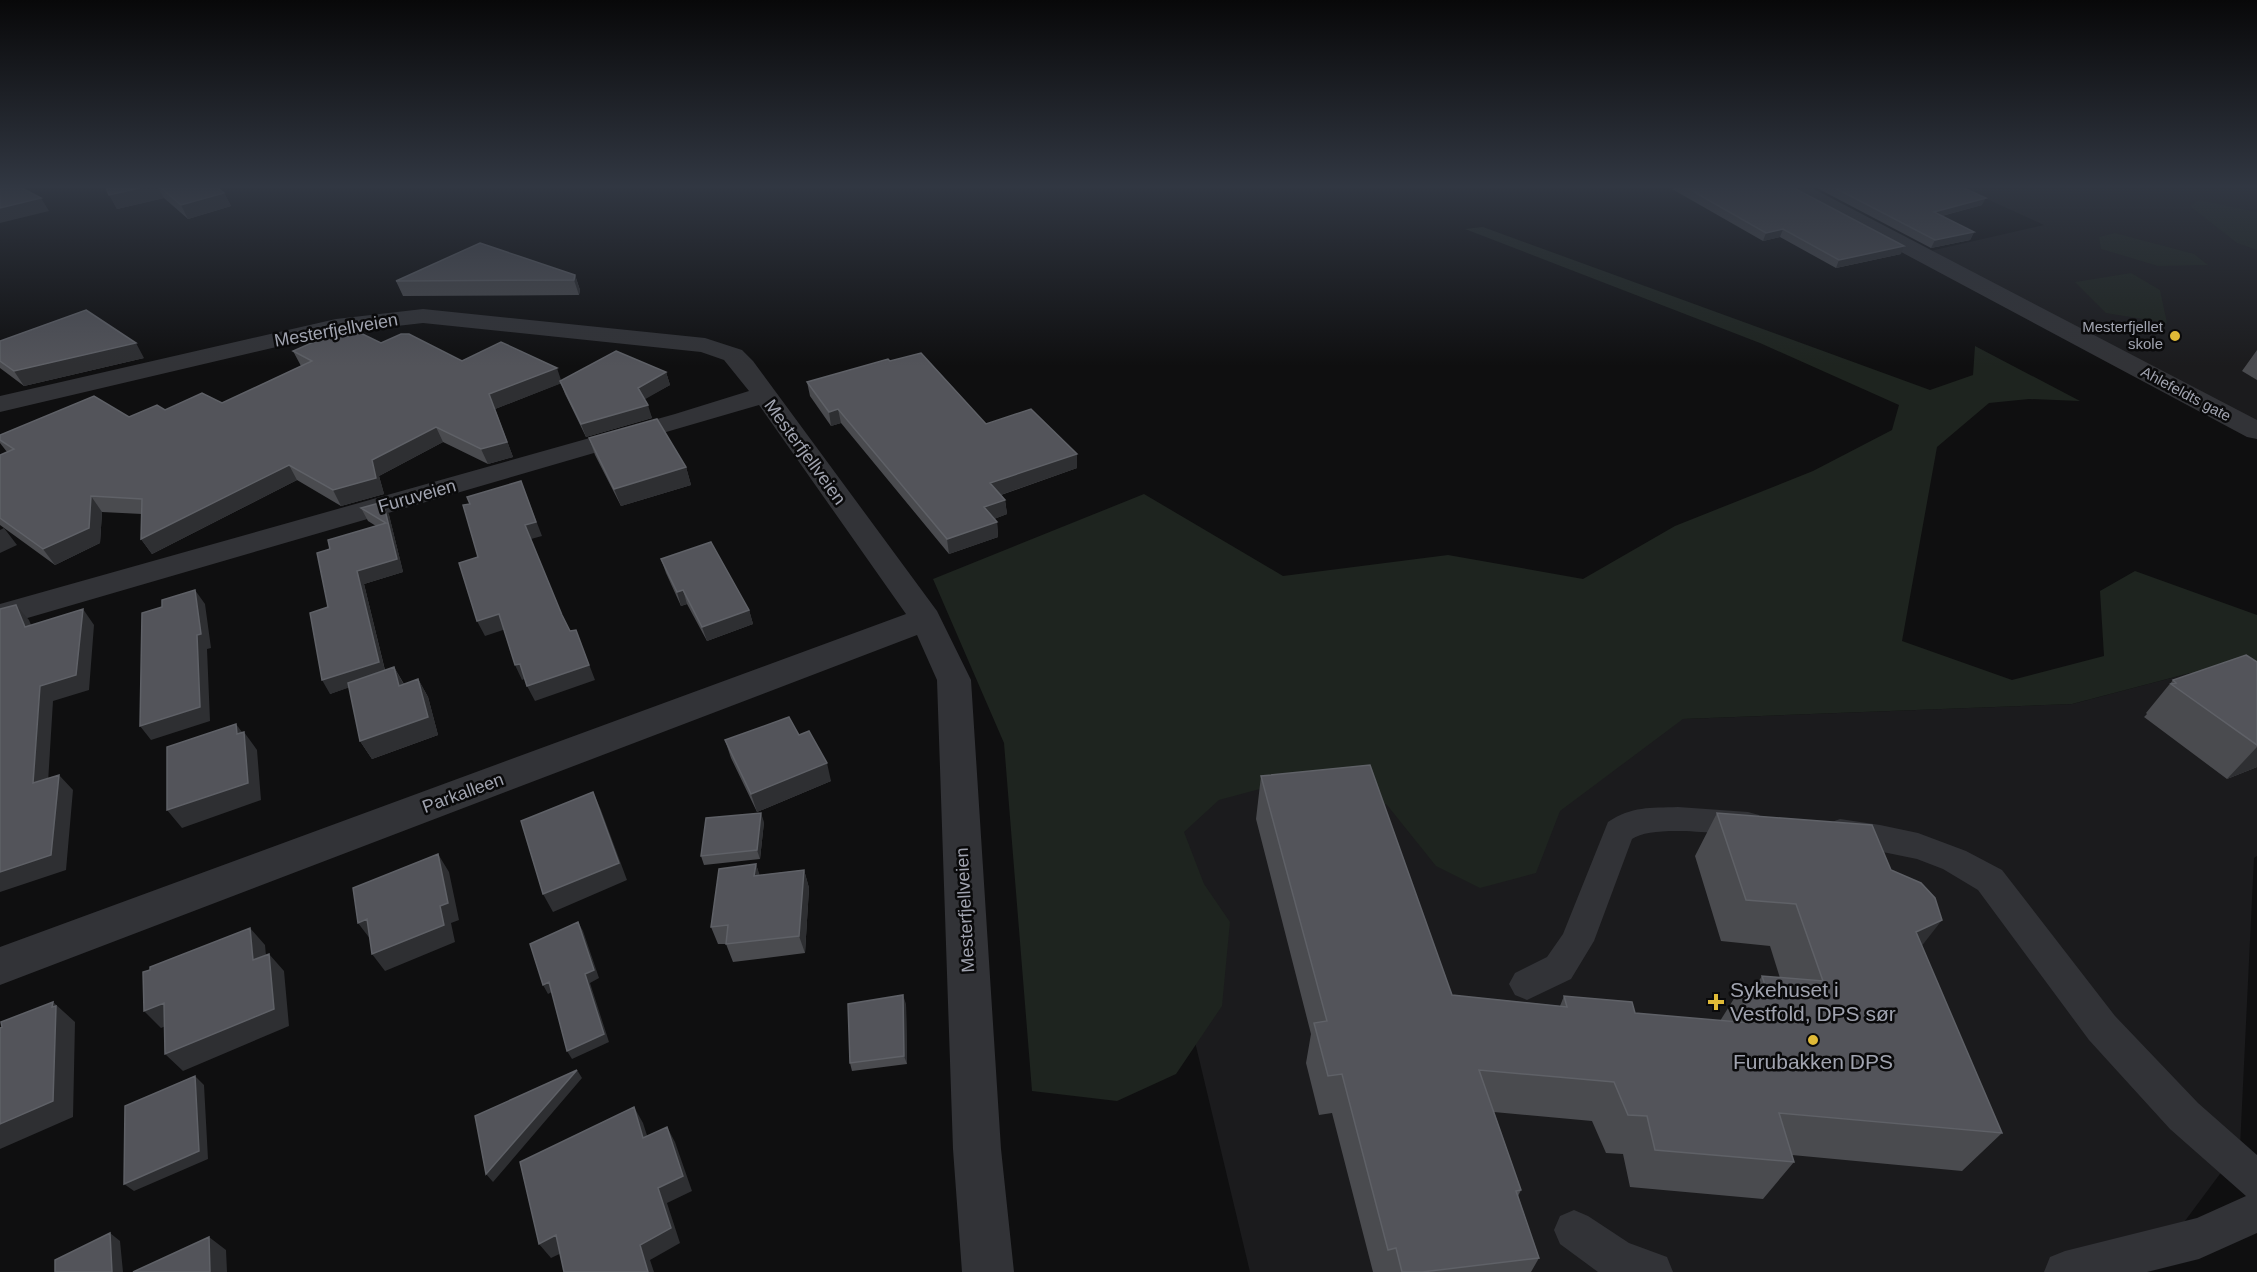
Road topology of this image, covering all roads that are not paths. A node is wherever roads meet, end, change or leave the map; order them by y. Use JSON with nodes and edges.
{"nodes":[{"id":1,"x":1909,"y":247,"type":"edge"},
{"id":2,"x":764,"y":395,"type":"junction"},
{"id":3,"x":13,"y":401,"type":"edge"},
{"id":4,"x":0,"y":420,"type":"edge"},
{"id":5,"x":2257,"y":431,"type":"edge"},
{"id":6,"x":0,"y":615,"type":"edge"},
{"id":7,"x":926,"y":619,"type":"junction"},
{"id":8,"x":0,"y":966,"type":"edge"},
{"id":9,"x":1527,"y":984,"type":"dead end"},
{"id":10,"x":2257,"y":1181,"type":"edge"},
{"id":11,"x":2257,"y":1212,"type":"edge"},
{"id":12,"x":1574,"y":1230,"type":"dead end"},
{"id":13,"x":988,"y":1272,"type":"edge"},
{"id":14,"x":1652,"y":1272,"type":"edge"},
{"id":15,"x":2065,"y":1272,"type":"edge"}],
"edges":[{"from":1,"to":5,"type":"street","name":"Ahlefeldts gate"},
{"from":2,"to":3,"type":"street","name":"Mesterfjellveien"},
{"from":2,"to":6,"type":"street","name":"Furuveien"},
{"from":2,"to":7,"type":"street","name":"Mesterfjellveien"},
{"from":3,"to":4,"type":"street"},
{"from":7,"to":8,"type":"street","name":"Parkalleen"},
{"from":7,"to":13,"type":"street","name":"Mesterfjellveien"},
{"from":9,"to":10,"type":"lane"},
{"from":11,"to":15,"type":"lane"},
{"from":12,"to":14,"type":"lane"}]}
